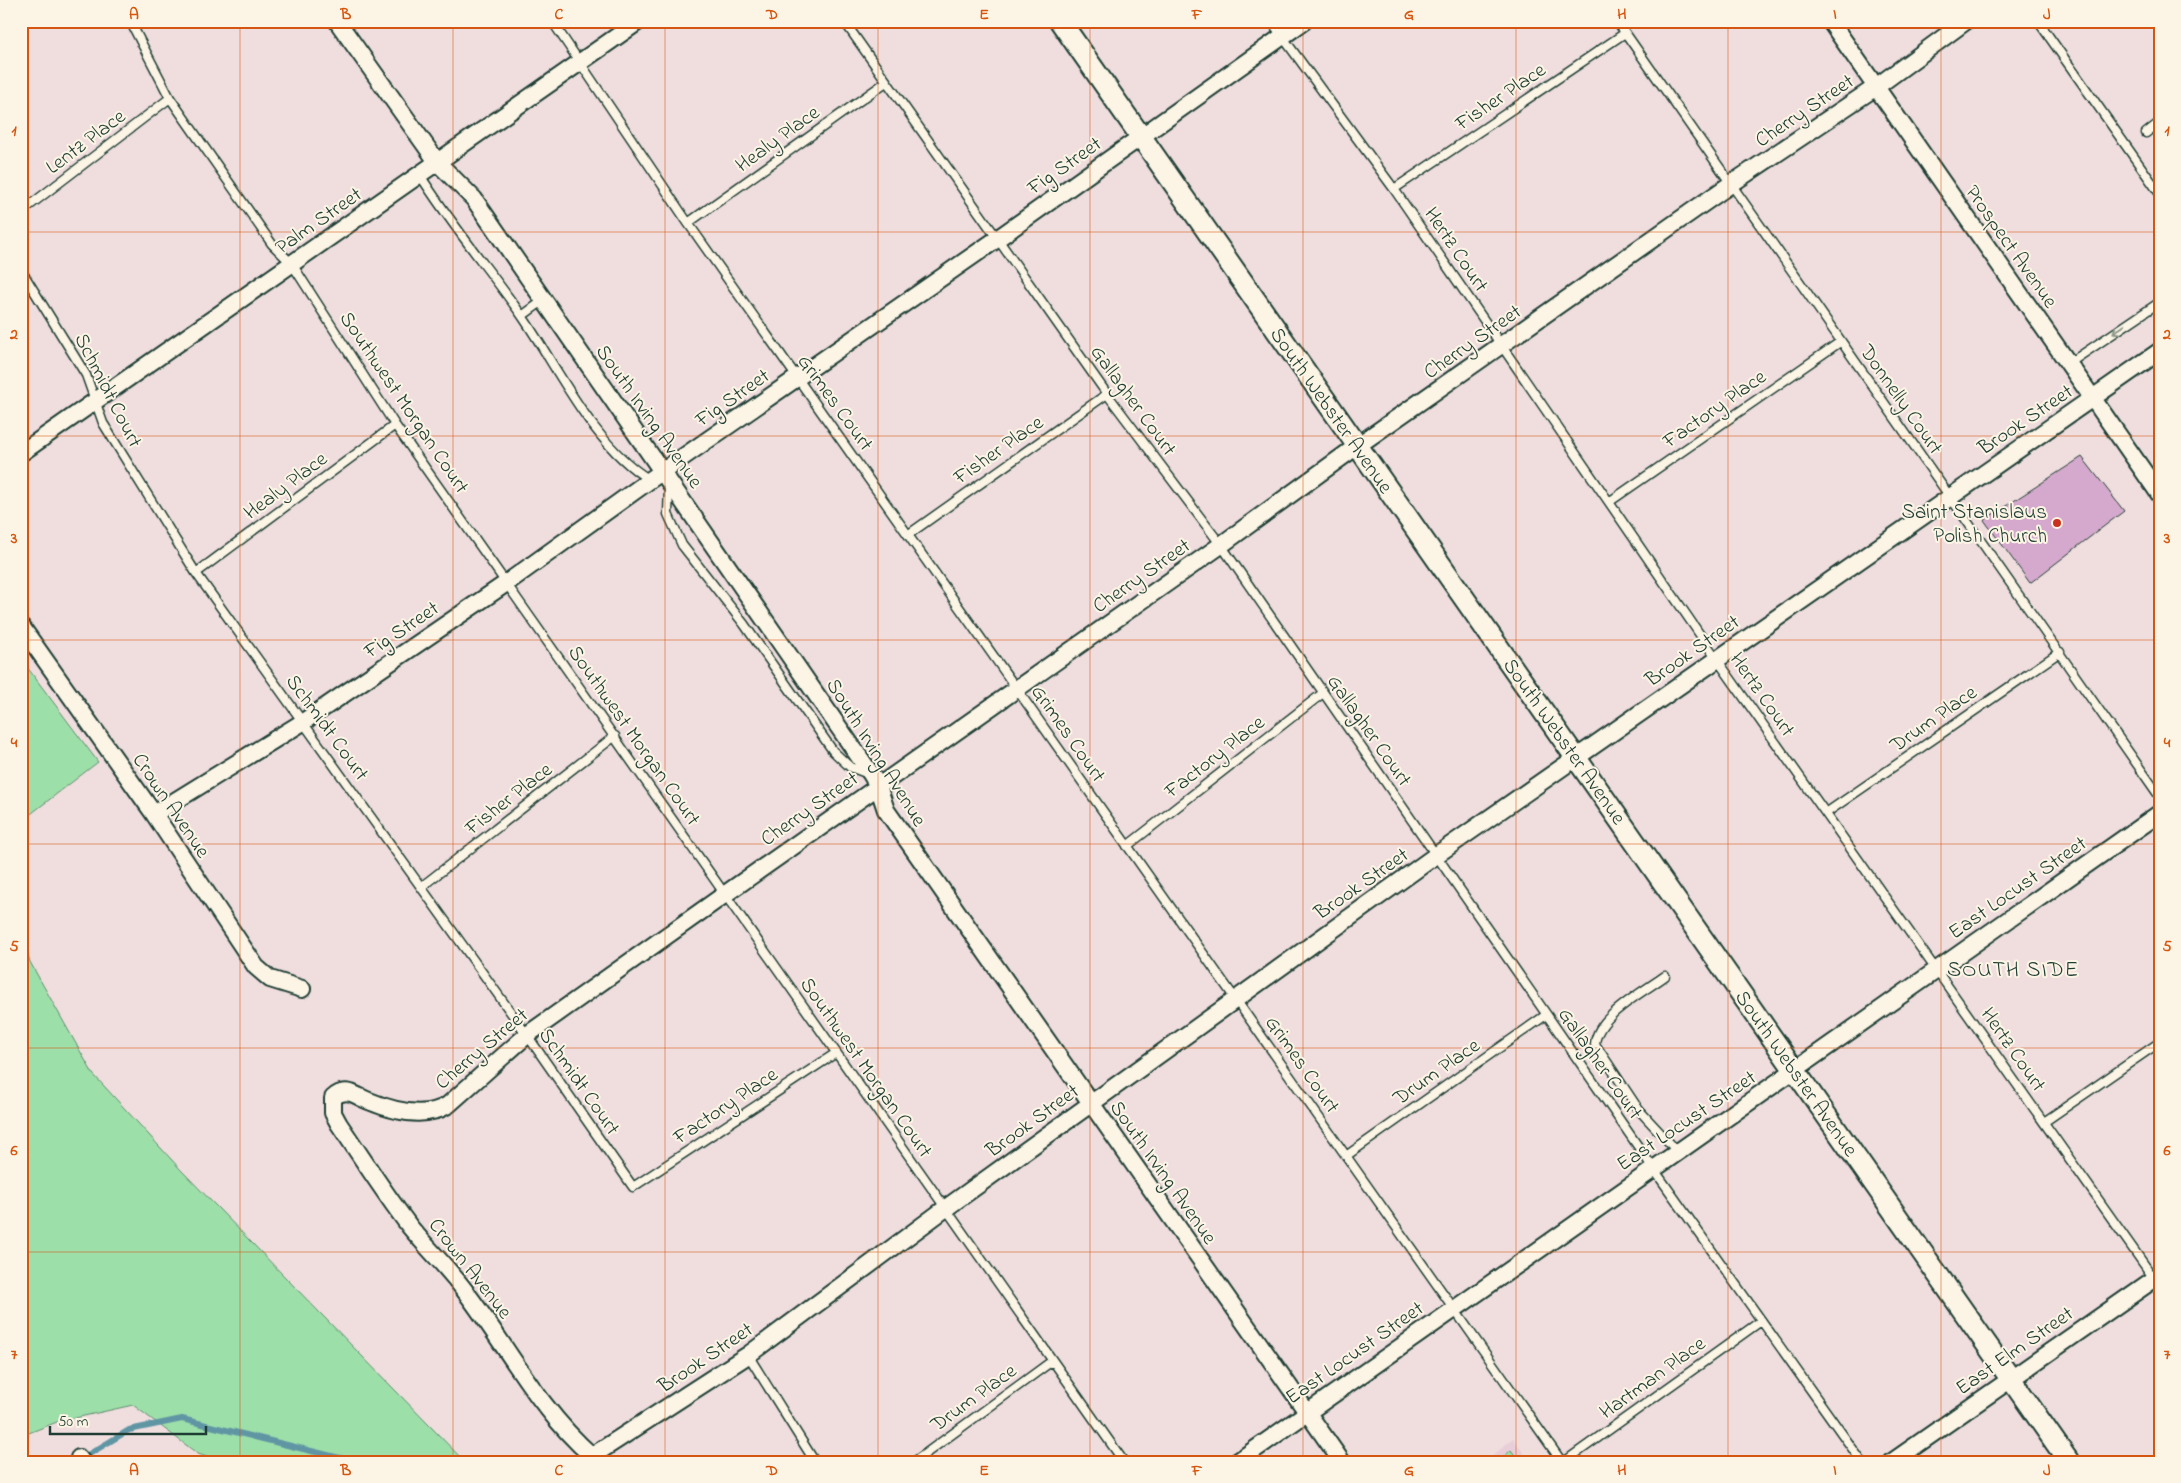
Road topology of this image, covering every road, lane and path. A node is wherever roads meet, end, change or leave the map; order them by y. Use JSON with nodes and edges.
{"nodes":[{"id":1,"x":130,"y":21,"type":"edge"},
{"id":2,"x":336,"y":21,"type":"edge"},
{"id":3,"x":552,"y":21,"type":"edge"},
{"id":4,"x":639,"y":21,"type":"edge"},
{"id":5,"x":844,"y":21,"type":"edge"},
{"id":6,"x":1060,"y":21,"type":"edge"},
{"id":7,"x":1271,"y":21,"type":"edge"},
{"id":8,"x":1304,"y":21,"type":"edge"},
{"id":9,"x":1617,"y":21,"type":"edge"},
{"id":10,"x":1830,"y":21,"type":"edge"},
{"id":11,"x":1966,"y":21,"type":"edge"},
{"id":12,"x":2038,"y":21,"type":"edge"},
{"id":13,"x":1625,"y":33,"type":"junction"},
{"id":14,"x":1281,"y":37,"type":"junction"},
{"id":15,"x":580,"y":63,"type":"junction"},
{"id":16,"x":886,"y":82,"type":"junction"},
{"id":17,"x":1876,"y":87,"type":"junction"},
{"id":18,"x":170,"y":98,"type":"junction"},
{"id":19,"x":2160,"y":122,"type":"edge"},
{"id":20,"x":2146,"y":133,"type":"dead end"},
{"id":21,"x":1142,"y":137,"type":"junction"},
{"id":22,"x":438,"y":163,"type":"junction"},
{"id":23,"x":420,"y":175,"type":"junction"},
{"id":24,"x":1731,"y":184,"type":"junction"},
{"id":25,"x":1394,"y":189,"type":"junction"},
{"id":26,"x":2160,"y":194,"type":"edge"},
{"id":27,"x":21,"y":212,"type":"edge"},
{"id":28,"x":688,"y":223,"type":"junction"},
{"id":29,"x":997,"y":239,"type":"junction"},
{"id":30,"x":292,"y":264,"type":"junction"},
{"id":31,"x":21,"y":270,"type":"edge"},
{"id":32,"x":544,"y":300,"type":"junction"},
{"id":33,"x":2160,"y":302,"type":"edge"},
{"id":34,"x":522,"y":316,"type":"junction"},
{"id":35,"x":1840,"y":342,"type":"junction"},
{"id":36,"x":1502,"y":347,"type":"junction"},
{"id":37,"x":2160,"y":351,"type":"edge"},
{"id":38,"x":2068,"y":364,"type":"junction"},
{"id":39,"x":797,"y":378,"type":"junction"},
{"id":40,"x":1107,"y":394,"type":"junction"},
{"id":41,"x":2093,"y":399,"type":"junction"},
{"id":42,"x":95,"y":403,"type":"junction"},
{"id":43,"x":395,"y":425,"type":"junction"},
{"id":44,"x":1357,"y":446,"type":"junction"},
{"id":45,"x":21,"y":453,"type":"edge"},
{"id":46,"x":660,"y":477,"type":"junction"},
{"id":47,"x":2160,"y":495,"type":"edge"},
{"id":48,"x":1949,"y":496,"type":"junction"},
{"id":49,"x":1609,"y":502,"type":"junction"},
{"id":50,"x":909,"y":534,"type":"junction"},
{"id":51,"x":1220,"y":545,"type":"junction"},
{"id":52,"x":196,"y":573,"type":"junction"},
{"id":53,"x":508,"y":582,"type":"junction"},
{"id":54,"x":21,"y":626,"type":"edge"},
{"id":55,"x":2060,"y":652,"type":"junction"},
{"id":56,"x":1716,"y":658,"type":"junction"},
{"id":57,"x":1016,"y":688,"type":"junction"},
{"id":58,"x":1323,"y":693,"type":"junction"},
{"id":59,"x":303,"y":722,"type":"junction"},
{"id":60,"x":615,"y":736,"type":"junction"},
{"id":61,"x":1577,"y":759,"type":"junction"},
{"id":62,"x":874,"y":780,"type":"junction"},
{"id":63,"x":2160,"y":797,"type":"edge"},
{"id":64,"x":1826,"y":813,"type":"junction"},
{"id":65,"x":2160,"y":813,"type":"edge"},
{"id":66,"x":154,"y":814,"type":"junction"},
{"id":67,"x":1127,"y":846,"type":"junction"},
{"id":68,"x":1435,"y":856,"type":"junction"},
{"id":69,"x":421,"y":887,"type":"junction"},
{"id":70,"x":724,"y":895,"type":"junction"},
{"id":71,"x":1936,"y":969,"type":"junction"},
{"id":72,"x":1665,"y":976,"type":"dead end"},
{"id":73,"x":302,"y":989,"type":"dead end"},
{"id":74,"x":1236,"y":998,"type":"junction"},
{"id":75,"x":1546,"y":1015,"type":"junction"},
{"id":76,"x":527,"y":1035,"type":"junction"},
{"id":77,"x":2160,"y":1042,"type":"edge"},
{"id":78,"x":836,"y":1053,"type":"junction"},
{"id":79,"x":1796,"y":1071,"type":"junction"},
{"id":80,"x":333,"y":1098,"type":"joint"},
{"id":81,"x":1090,"y":1104,"type":"junction"},
{"id":82,"x":2044,"y":1122,"type":"junction"},
{"id":83,"x":1677,"y":1151,"type":"junction"},
{"id":84,"x":1346,"y":1156,"type":"junction"},
{"id":85,"x":1652,"y":1168,"type":"junction"},
{"id":86,"x":633,"y":1187,"type":"joint"},
{"id":87,"x":946,"y":1208,"type":"junction"},
{"id":88,"x":2158,"y":1280,"type":"edge"},
{"id":89,"x":1453,"y":1309,"type":"junction"},
{"id":90,"x":1761,"y":1321,"type":"junction"},
{"id":91,"x":748,"y":1355,"type":"junction"},
{"id":92,"x":1052,"y":1361,"type":"junction"},
{"id":93,"x":2009,"y":1379,"type":"junction"},
{"id":94,"x":1307,"y":1411,"type":"junction"},
{"id":95,"x":592,"y":1456,"type":"joint"},
{"id":96,"x":815,"y":1462,"type":"edge"},
{"id":97,"x":914,"y":1462,"type":"edge"},
{"id":98,"x":1124,"y":1462,"type":"edge"},
{"id":99,"x":1237,"y":1462,"type":"edge"},
{"id":100,"x":1342,"y":1462,"type":"edge"},
{"id":101,"x":1563,"y":1462,"type":"edge"},
{"id":102,"x":1862,"y":1462,"type":"edge"},
{"id":103,"x":1892,"y":1462,"type":"edge"},
{"id":104,"x":2069,"y":1462,"type":"edge"}],
"edges":[{"from":1,"to":18,"type":"lane","name":"Southwest Morgan Court"},
{"from":2,"to":22,"type":"street","name":"South Irving Avenue"},
{"from":3,"to":15,"type":"lane","name":"Grimes Court"},
{"from":4,"to":15,"type":"street","name":"Palm Street"},
{"from":5,"to":16,"type":"lane","name":"Gallagher Court"},
{"from":6,"to":21,"type":"street","name":"South Webster Avenue"},
{"from":7,"to":14,"type":"lane","name":"Hertz Court"},
{"from":8,"to":14,"type":"street","name":"Fig Street"},
{"from":9,"to":13,"type":"lane","name":"Donnelly Court"},
{"from":10,"to":17,"type":"street","name":"Prospect Avenue"},
{"from":11,"to":17,"type":"street","name":"Cherry Street"},
{"from":12,"to":26,"type":"lane"},
{"from":13,"to":24,"type":"lane","name":"Donnelly Court"},
{"from":13,"to":25,"type":"lane","name":"Fisher Place"},
{"from":14,"to":21,"type":"street","name":"Fig Street"},
{"from":14,"to":25,"type":"lane","name":"Hertz Court"},
{"from":15,"to":22,"type":"street","name":"Palm Street"},
{"from":15,"to":28,"type":"lane","name":"Grimes Court"},
{"from":16,"to":28,"type":"lane","name":"Healy Place"},
{"from":16,"to":29,"type":"lane","name":"Gallagher Court"},
{"from":17,"to":24,"type":"street","name":"Cherry Street"},
{"from":17,"to":38,"type":"street","name":"Prospect Avenue"},
{"from":18,"to":27,"type":"lane","name":"Lentz Place"},
{"from":18,"to":30,"type":"lane","name":"Southwest Morgan Court"},
{"from":19,"to":20,"type":"lane"},
{"from":21,"to":29,"type":"street","name":"Fig Street"},
{"from":21,"to":44,"type":"street","name":"South Webster Avenue"},
{"from":22,"to":23,"type":"street","name":"Palm Street"},
{"from":22,"to":32,"type":"street","name":"South Irving Avenue"},
{"from":23,"to":30,"type":"street","name":"Palm Street"},
{"from":23,"to":34,"type":"lane"},
{"from":24,"to":35,"type":"lane","name":"Donnelly Court"},
{"from":24,"to":36,"type":"street","name":"Cherry Street"},
{"from":25,"to":36,"type":"lane","name":"Hertz Court"},
{"from":28,"to":39,"type":"lane","name":"Grimes Court"},
{"from":29,"to":39,"type":"street","name":"Fig Street"},
{"from":29,"to":40,"type":"lane","name":"Gallagher Court"},
{"from":30,"to":42,"type":"street","name":"Palm Street"},
{"from":30,"to":43,"type":"lane","name":"Southwest Morgan Court"},
{"from":31,"to":42,"type":"lane","name":"Schmidt Court"},
{"from":32,"to":34,"type":"lane"},
{"from":32,"to":46,"type":"street","name":"South Irving Avenue"},
{"from":33,"to":38,"type":"lane","one_way":true},
{"from":34,"to":46,"type":"lane"},
{"from":35,"to":48,"type":"lane","name":"Donnelly Court"},
{"from":35,"to":49,"type":"lane","name":"Factory Place"},
{"from":36,"to":44,"type":"street","name":"Cherry Street"},
{"from":36,"to":49,"type":"lane","name":"Hertz Court"},
{"from":37,"to":41,"type":"street","name":"Brook Street"},
{"from":38,"to":41,"type":"street","name":"Prospect Avenue"},
{"from":39,"to":46,"type":"street","name":"Fig Street"},
{"from":39,"to":50,"type":"lane","name":"Grimes Court"},
{"from":40,"to":50,"type":"lane","name":"Fisher Place"},
{"from":40,"to":51,"type":"lane","name":"Gallagher Court"},
{"from":41,"to":47,"type":"street","name":"Prospect Avenue"},
{"from":41,"to":48,"type":"street","name":"Brook Street"},
{"from":42,"to":45,"type":"street","name":"Palm Street"},
{"from":42,"to":52,"type":"lane","name":"Schmidt Court"},
{"from":43,"to":52,"type":"lane","name":"Healy Place"},
{"from":43,"to":53,"type":"lane","name":"Southwest Morgan Court"},
{"from":44,"to":51,"type":"street","name":"Cherry Street"},
{"from":44,"to":61,"type":"street","name":"South Webster Avenue"},
{"from":46,"to":53,"type":"street","name":"Fig Street"},
{"from":46,"to":62,"type":"street","name":"South Irving Avenue"},
{"from":46,"to":62,"type":"lane"},
{"from":48,"to":55,"type":"lane","name":"Donnelly Court"},
{"from":48,"to":56,"type":"street","name":"Brook Street"},
{"from":49,"to":56,"type":"lane","name":"Hertz Court"},
{"from":50,"to":57,"type":"lane","name":"Grimes Court"},
{"from":51,"to":57,"type":"street","name":"Cherry Street"},
{"from":51,"to":58,"type":"lane","name":"Gallagher Court"},
{"from":52,"to":59,"type":"lane","name":"Schmidt Court"},
{"from":53,"to":59,"type":"street","name":"Fig Street"},
{"from":53,"to":60,"type":"lane","name":"Southwest Morgan Court"},
{"from":54,"to":66,"type":"street","name":"Crown Avenue"},
{"from":55,"to":63,"type":"lane","name":"Donnelly Court"},
{"from":55,"to":64,"type":"lane","name":"Drum Place"},
{"from":56,"to":61,"type":"street","name":"Brook Street"},
{"from":56,"to":64,"type":"lane","name":"Hertz Court"},
{"from":57,"to":62,"type":"street","name":"Cherry Street"},
{"from":57,"to":67,"type":"lane","name":"Grimes Court"},
{"from":58,"to":67,"type":"lane","name":"Factory Place"},
{"from":58,"to":68,"type":"lane","name":"Gallagher Court"},
{"from":59,"to":66,"type":"street","name":"Fig Street"},
{"from":59,"to":69,"type":"lane","name":"Schmidt Court"},
{"from":60,"to":69,"type":"lane","name":"Fisher Place"},
{"from":60,"to":70,"type":"lane","name":"Southwest Morgan Court"},
{"from":61,"to":68,"type":"street","name":"Brook Street"},
{"from":61,"to":79,"type":"street","name":"South Webster Avenue"},
{"from":62,"to":70,"type":"street","name":"Cherry Street"},
{"from":62,"to":81,"type":"street","name":"South Irving Avenue"},
{"from":64,"to":71,"type":"lane","name":"Hertz Court"},
{"from":65,"to":71,"type":"street","name":"East Locust Street"},
{"from":66,"to":73,"type":"street","name":"Crown Avenue"},
{"from":67,"to":74,"type":"lane","name":"Grimes Court"},
{"from":68,"to":74,"type":"street","name":"Brook Street"},
{"from":68,"to":75,"type":"lane","name":"Gallagher Court"},
{"from":69,"to":76,"type":"lane","name":"Schmidt Court"},
{"from":70,"to":76,"type":"street","name":"Cherry Street"},
{"from":70,"to":78,"type":"lane","name":"Southwest Morgan Court"},
{"from":71,"to":79,"type":"street","name":"East Locust Street"},
{"from":71,"to":82,"type":"lane","name":"Hertz Court"},
{"from":72,"to":83,"type":"lane"},
{"from":74,"to":81,"type":"street","name":"Brook Street"},
{"from":74,"to":84,"type":"lane","name":"Grimes Court"},
{"from":75,"to":84,"type":"lane","name":"Drum Place"},
{"from":75,"to":85,"type":"lane","name":"Gallagher Court"},
{"from":76,"to":80,"type":"street","name":"Cherry Street"},
{"from":76,"to":86,"type":"lane","name":"Schmidt Court"},
{"from":77,"to":82,"type":"lane"},
{"from":78,"to":86,"type":"lane","name":"Factory Place"},
{"from":78,"to":87,"type":"lane","name":"Southwest Morgan Court"},
{"from":79,"to":83,"type":"street","name":"East Locust Street"},
{"from":79,"to":93,"type":"street","name":"South Webster Avenue"},
{"from":80,"to":95,"type":"street","name":"Crown Avenue"},
{"from":81,"to":87,"type":"street","name":"Brook Street"},
{"from":81,"to":94,"type":"street","name":"South Irving Avenue"},
{"from":82,"to":88,"type":"lane","name":"Hertz Court"},
{"from":83,"to":85,"type":"street","name":"East Locust Street"},
{"from":84,"to":89,"type":"lane","name":"Grimes Court"},
{"from":85,"to":89,"type":"street","name":"East Locust Street"},
{"from":85,"to":90,"type":"lane","name":"Gallagher Court"},
{"from":87,"to":91,"type":"street","name":"Brook Street"},
{"from":87,"to":92,"type":"lane","name":"Southwest Morgan Court"},
{"from":88,"to":93,"type":"street","name":"East Elm Street"},
{"from":89,"to":94,"type":"street","name":"East Locust Street"},
{"from":89,"to":101,"type":"lane","name":"Grimes Court"},
{"from":90,"to":101,"type":"lane","name":"Hartman Place"},
{"from":90,"to":102,"type":"lane","name":"Gallagher Court"},
{"from":91,"to":95,"type":"street","name":"Brook Street"},
{"from":91,"to":96,"type":"lane"},
{"from":92,"to":97,"type":"lane","name":"Drum Place"},
{"from":92,"to":98,"type":"lane","name":"Southwest Morgan Court"},
{"from":93,"to":103,"type":"street","name":"East Elm Street"},
{"from":93,"to":104,"type":"street","name":"South Webster Avenue"},
{"from":94,"to":99,"type":"street","name":"East Locust Street"},
{"from":94,"to":100,"type":"street","name":"South Irving Avenue"}]}
